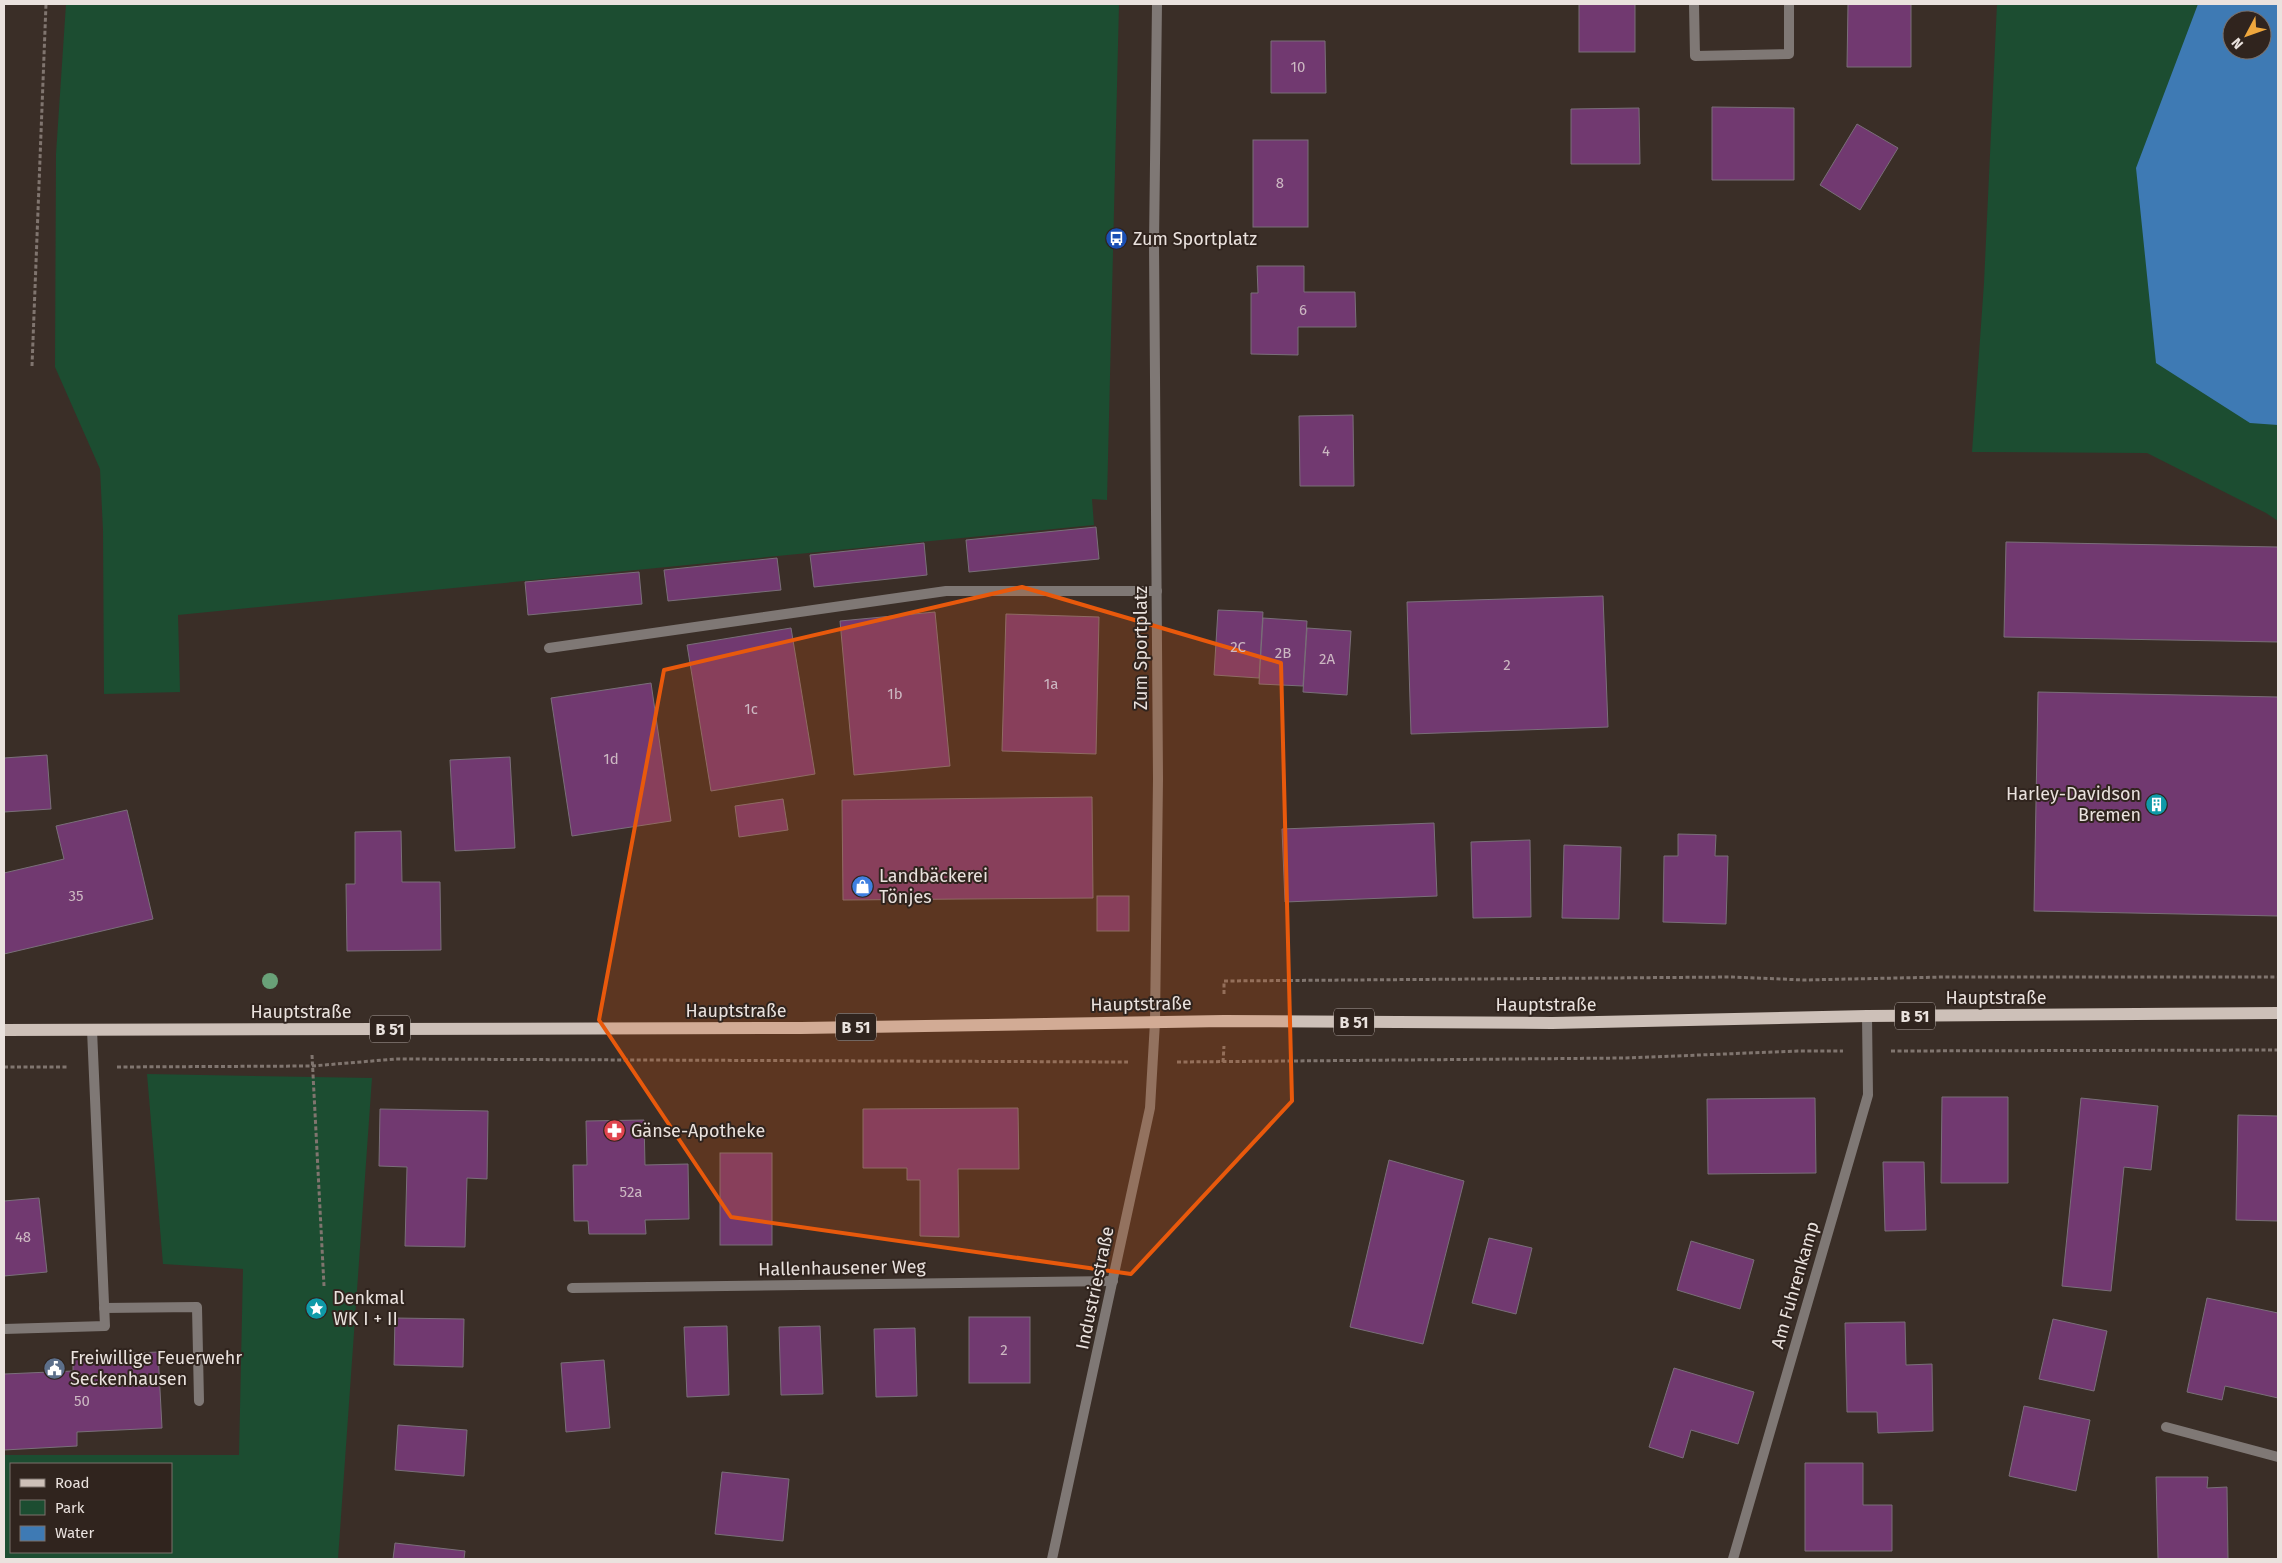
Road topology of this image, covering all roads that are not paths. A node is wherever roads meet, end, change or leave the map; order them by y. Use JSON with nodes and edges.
{"nodes":[{"id":1,"x":1157,"y":4,"type":"edge"},
{"id":2,"x":1694,"y":4,"type":"edge"},
{"id":3,"x":1789,"y":4,"type":"edge"},
{"id":4,"x":1157,"y":591,"type":"junction"},
{"id":5,"x":549,"y":648,"type":"dead end"},
{"id":6,"x":2278,"y":1014,"type":"edge"},
{"id":7,"x":1867,"y":1016,"type":"junction"},
{"id":8,"x":1155,"y":1022,"type":"junction"},
{"id":9,"x":4,"y":1030,"type":"edge"},
{"id":10,"x":92,"y":1030,"type":"junction"},
{"id":11,"x":1113,"y":1281,"type":"junction"},
{"id":12,"x":572,"y":1288,"type":"dead end"},
{"id":13,"x":104,"y":1308,"type":"junction"},
{"id":14,"x":4,"y":1329,"type":"edge"},
{"id":15,"x":199,"y":1402,"type":"dead end"},
{"id":16,"x":2166,"y":1427,"type":"dead end"},
{"id":17,"x":2278,"y":1457,"type":"edge"},
{"id":18,"x":1052,"y":1559,"type":"edge"},
{"id":19,"x":1733,"y":1559,"type":"edge"}],
"edges":[{"from":1,"to":4,"type":"street","name":"Zum Sportplatz"},
{"from":2,"to":3,"type":"street"},
{"from":4,"to":5,"type":"street"},
{"from":4,"to":8,"type":"street","name":"Zum Sportplatz"},
{"from":6,"to":7,"type":"main road","name":"Hauptstraße","number":"B 51"},
{"from":7,"to":8,"type":"main road","name":"Hauptstraße","number":"B 51"},
{"from":7,"to":19,"type":"street","name":"Am Fuhrenkamp"},
{"from":8,"to":10,"type":"main road","name":"Hauptstraße","number":"B 51"},
{"from":8,"to":11,"type":"street","name":"Industriestraße"},
{"from":9,"to":10,"type":"main road","name":"Hauptstraße","number":"B 51"},
{"from":10,"to":13,"type":"street"},
{"from":11,"to":12,"type":"street","name":"Hallenhausener Weg"},
{"from":11,"to":18,"type":"street","name":"Industriestraße"},
{"from":13,"to":14,"type":"street"},
{"from":13,"to":15,"type":"street"},
{"from":16,"to":17,"type":"street"}]}
